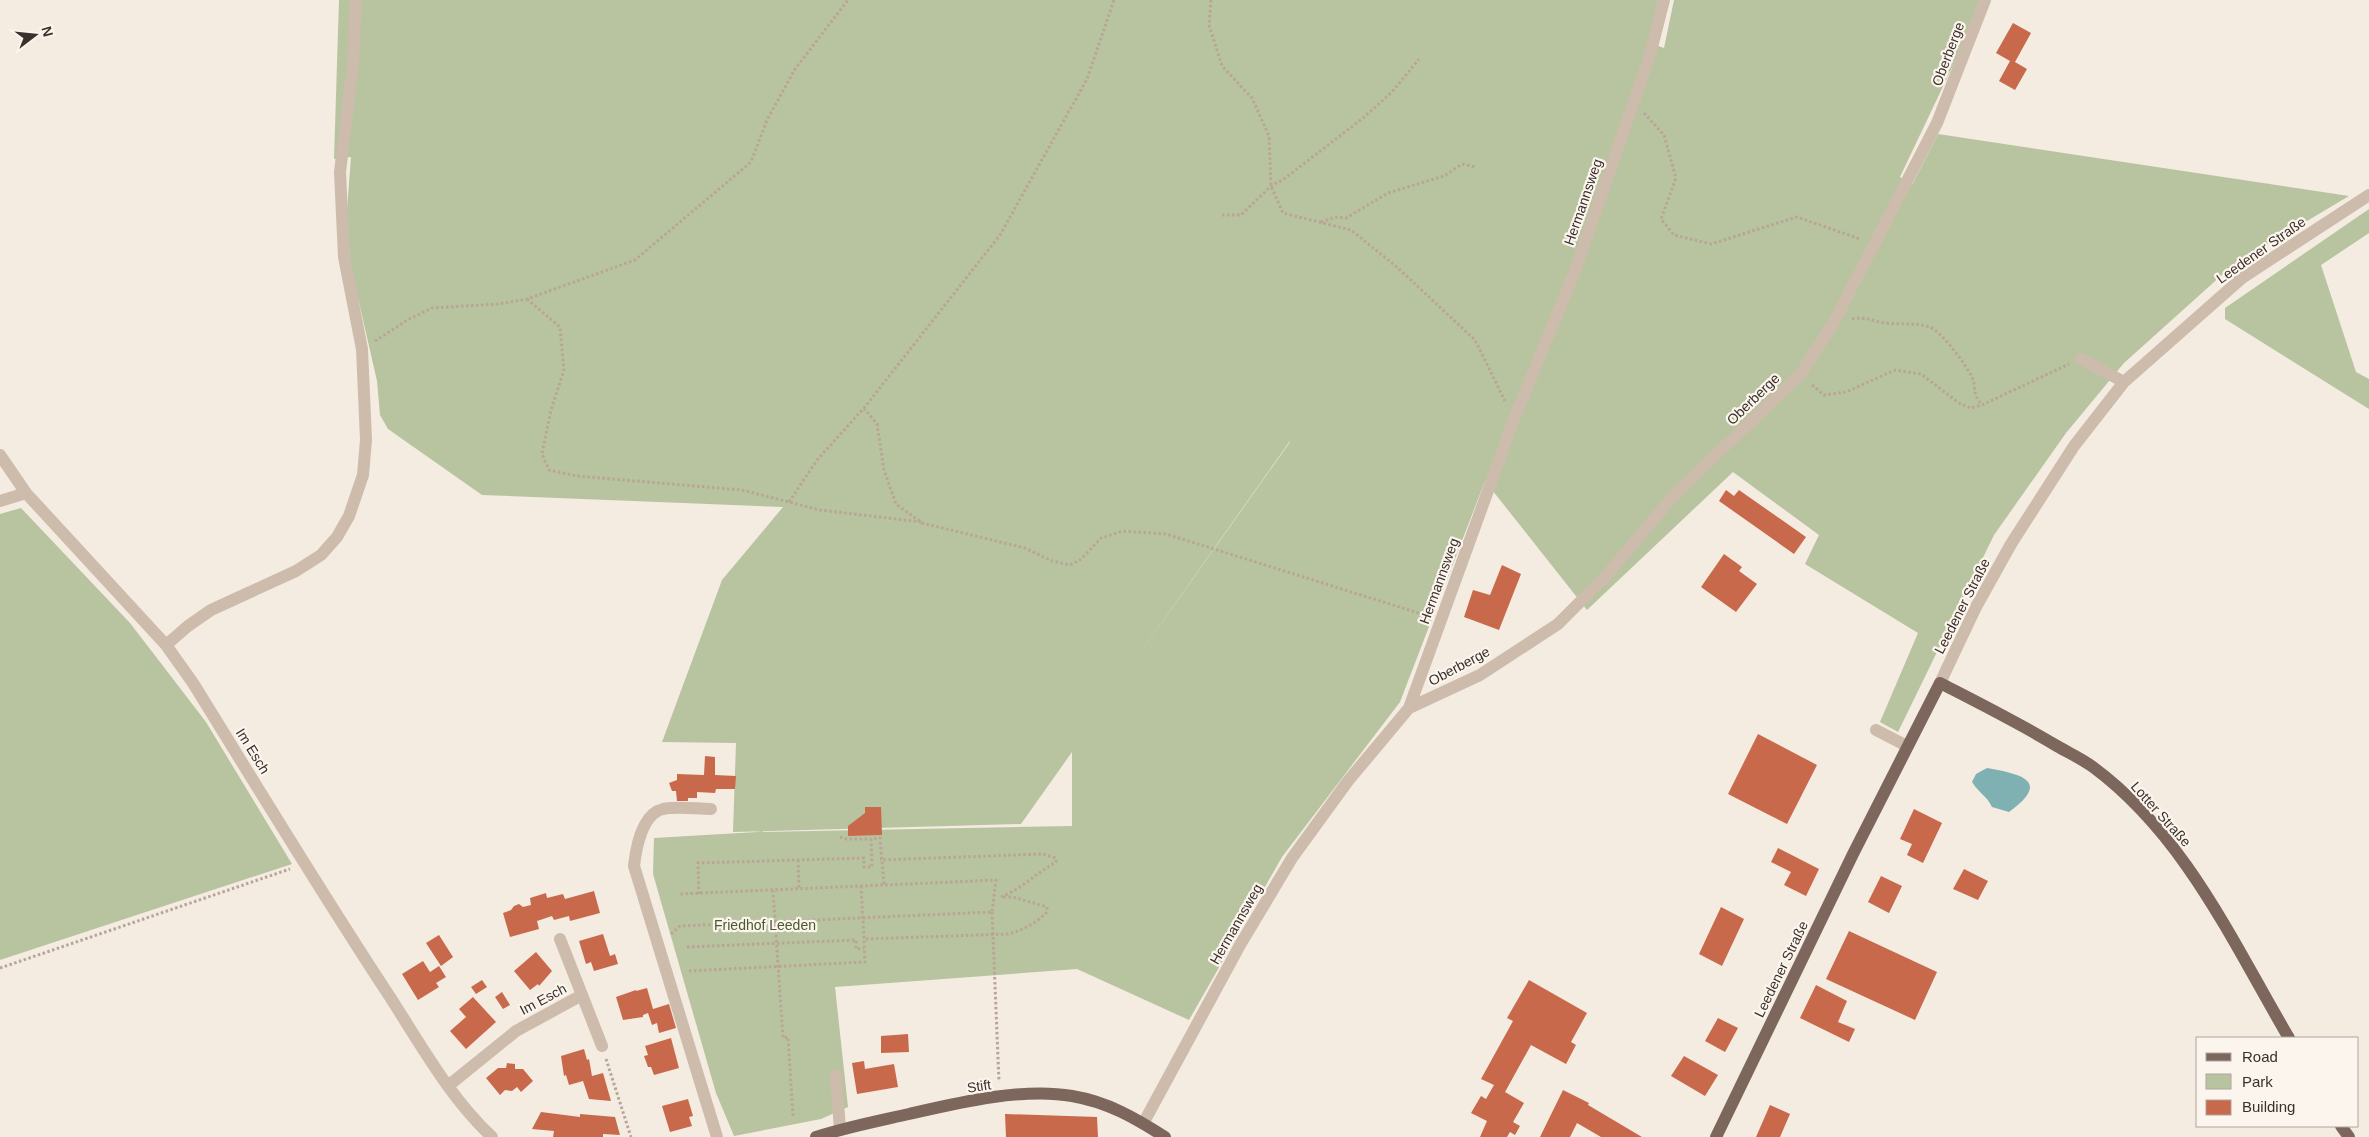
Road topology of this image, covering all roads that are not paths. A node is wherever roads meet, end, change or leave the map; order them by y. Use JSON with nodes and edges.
{"nodes":[{"id":1,"x":356,"y":0,"type":"edge"},
{"id":2,"x":1664,"y":0,"type":"edge"},
{"id":3,"x":1985,"y":0,"type":"edge"},
{"id":4,"x":2369,"y":195,"type":"edge"},
{"id":5,"x":2081,"y":358,"type":"road end"},
{"id":6,"x":2124,"y":382,"type":"junction"},
{"id":7,"x":0,"y":455,"type":"edge"},
{"id":8,"x":26,"y":493,"type":"junction"},
{"id":9,"x":0,"y":501,"type":"edge"},
{"id":10,"x":166,"y":645,"type":"junction"},
{"id":11,"x":1940,"y":683,"type":"junction"},
{"id":12,"x":1409,"y":708,"type":"junction"},
{"id":13,"x":1876,"y":730,"type":"dead end"},
{"id":14,"x":1907,"y":746,"type":"junction"},
{"id":15,"x":711,"y":808,"type":"dead end"},
{"id":16,"x":560,"y":939,"type":"dead end"},
{"id":17,"x":582,"y":996,"type":"junction"},
{"id":18,"x":2288,"y":1037,"type":"edge"},
{"id":19,"x":602,"y":1046,"type":"road end"},
{"id":20,"x":836,"y":1076,"type":"dead end"},
{"id":21,"x":448,"y":1086,"type":"junction"},
{"id":22,"x":1144,"y":1122,"type":"junction"},
{"id":23,"x":840,"y":1130,"type":"junction"},
{"id":24,"x":492,"y":1137,"type":"edge"},
{"id":25,"x":717,"y":1137,"type":"edge"},
{"id":26,"x":816,"y":1137,"type":"edge"},
{"id":27,"x":1165,"y":1137,"type":"edge"},
{"id":28,"x":1716,"y":1137,"type":"edge"}],
"edges":[{"from":1,"to":10,"type":"street"},
{"from":2,"to":12,"type":"street","name":"Hermannsweg"},
{"from":3,"to":12,"type":"street","name":"Oberberge"},
{"from":4,"to":6,"type":"street","name":"Leedener Straße"},
{"from":5,"to":6,"type":"street"},
{"from":6,"to":11,"type":"street","name":"Leedener Straße"},
{"from":7,"to":8,"type":"street","name":"Im Esch"},
{"from":8,"to":9,"type":"street"},
{"from":8,"to":10,"type":"street","name":"Im Esch"},
{"from":10,"to":21,"type":"street","name":"Im Esch"},
{"from":11,"to":14,"type":"main road","name":"Leedener Straße"},
{"from":11,"to":18,"type":"main road","name":"Lotter Straße"},
{"from":12,"to":22,"type":"street","name":"Hermannsweg"},
{"from":13,"to":14,"type":"street"},
{"from":14,"to":28,"type":"main road","name":"Leedener Straße"},
{"from":15,"to":25,"type":"street"},
{"from":16,"to":17,"type":"street","name":"Im Esch"},
{"from":17,"to":19,"type":"street","name":"Im Esch"},
{"from":17,"to":21,"type":"street","name":"Im Esch"},
{"from":20,"to":23,"type":"street"},
{"from":21,"to":24,"type":"street","name":"Im Esch"},
{"from":22,"to":23,"type":"main road","name":"Stift"},
{"from":22,"to":27,"type":"main road","name":"Stift"},
{"from":23,"to":26,"type":"main road","name":"Stift"}]}
